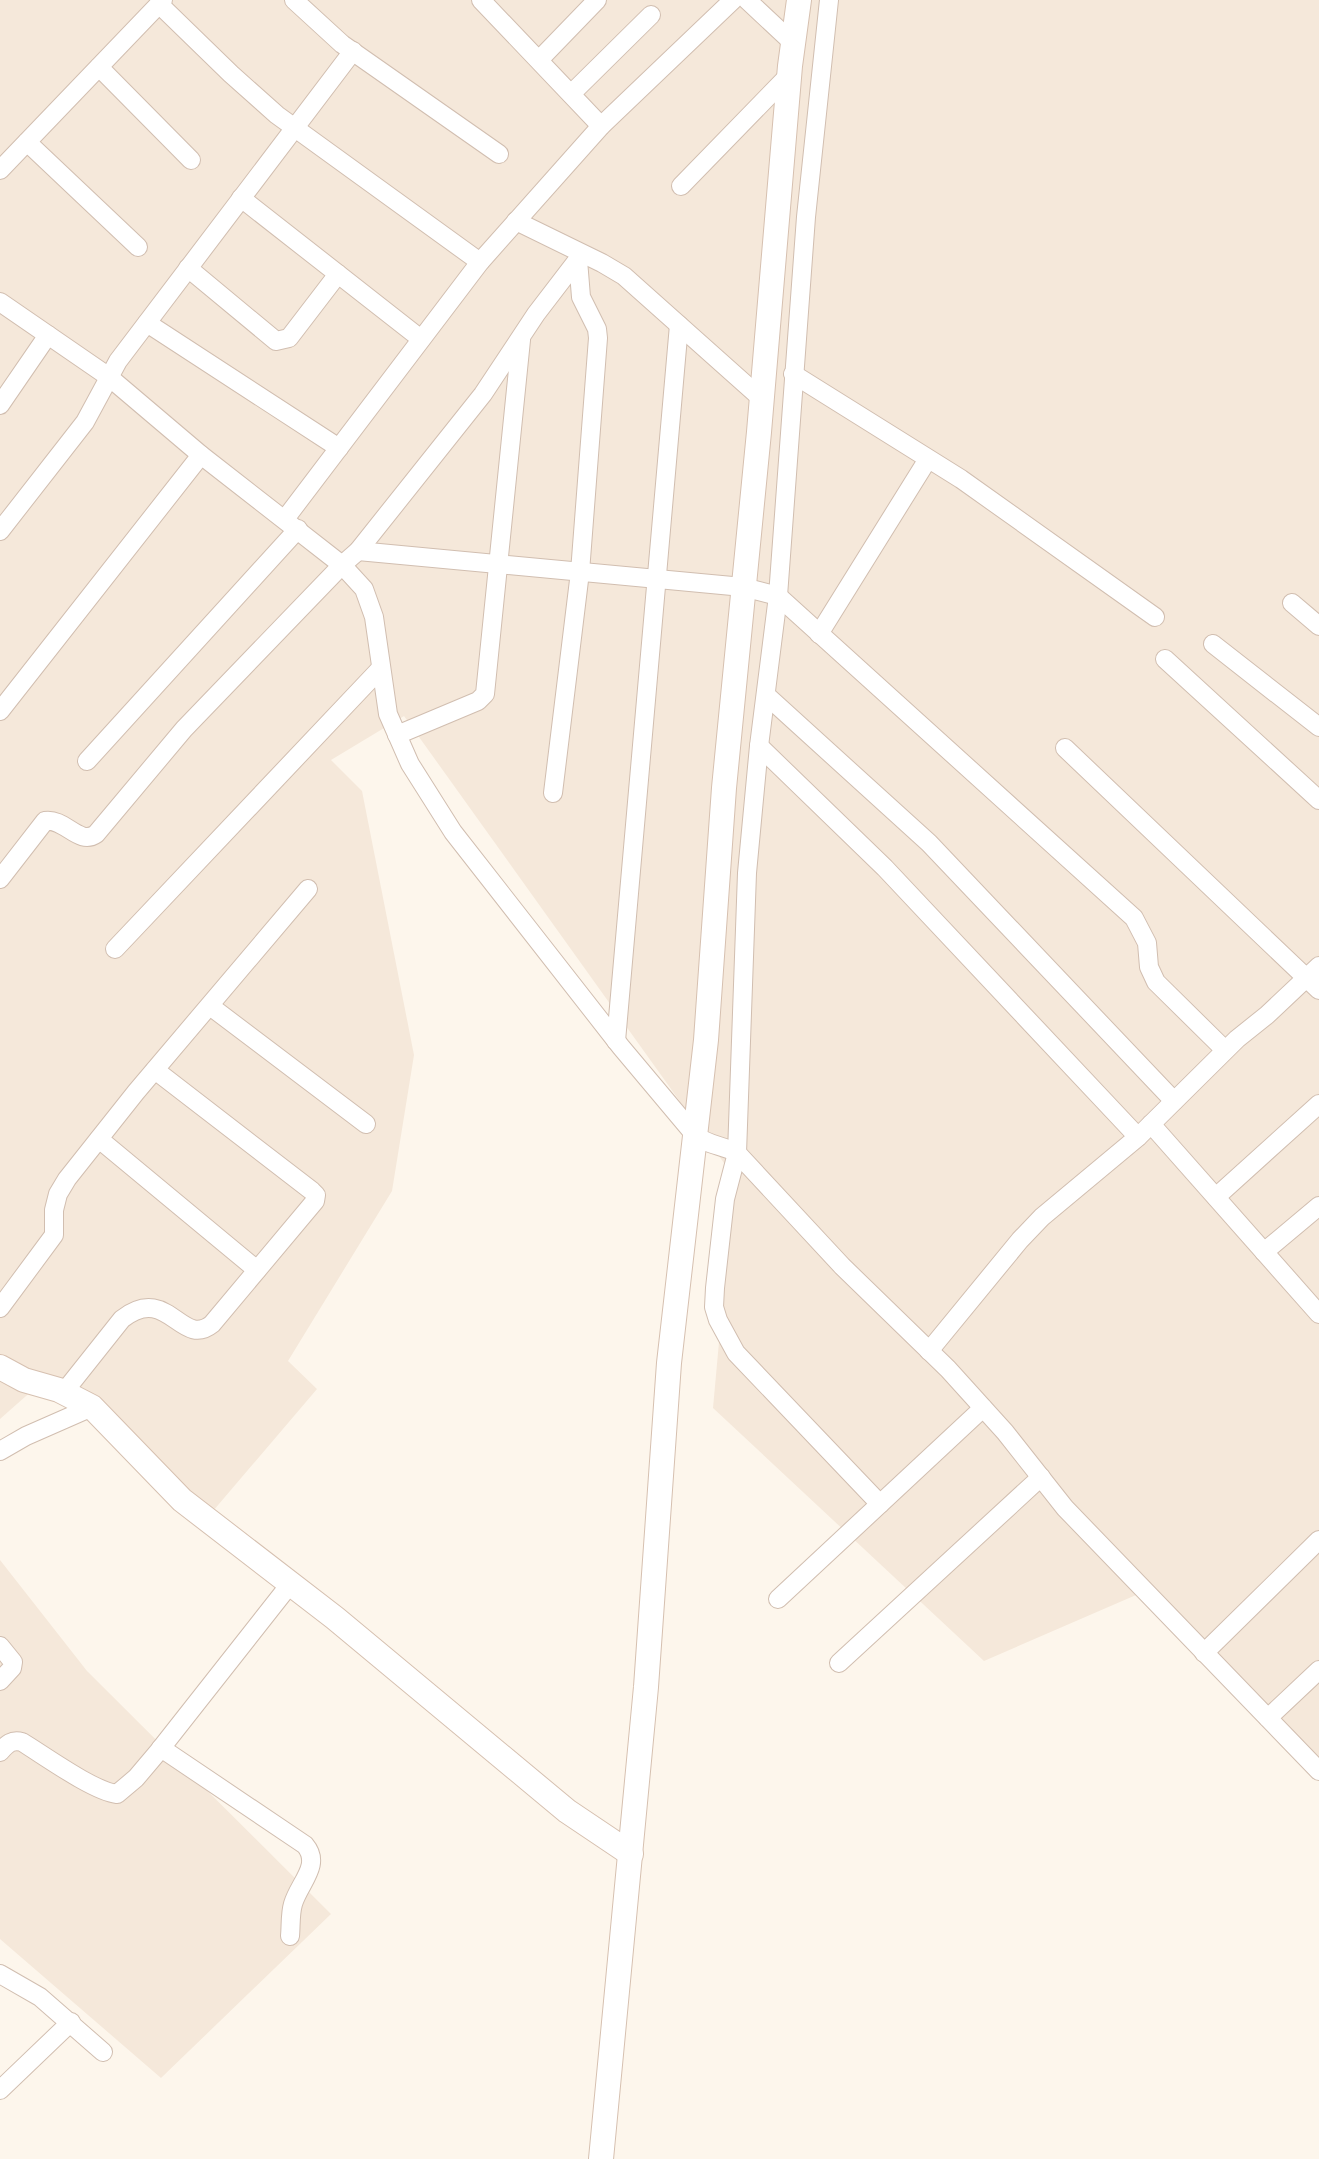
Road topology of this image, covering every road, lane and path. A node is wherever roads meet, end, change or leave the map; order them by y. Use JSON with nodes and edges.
{"nodes":[{"id":1,"x":294,"y":0,"type":"edge"},
{"id":2,"x":481,"y":0,"type":"edge"},
{"id":3,"x":597,"y":0,"type":"edge"},
{"id":4,"x":733,"y":0,"type":"edge"},
{"id":5,"x":747,"y":0,"type":"edge"},
{"id":6,"x":799,"y":0,"type":"edge"},
{"id":7,"x":829,"y":0,"type":"edge"},
{"id":8,"x":161,"y":2,"type":"edge"},
{"id":9,"x":651,"y":15,"type":"dead end"},
{"id":10,"x":353,"y":51,"type":"junction"},
{"id":11,"x":794,"y":59,"type":"junction"},
{"id":12,"x":539,"y":60,"type":"junction"},
{"id":13,"x":99,"y":67,"type":"junction"},
{"id":14,"x":820,"y":73,"type":"junction"},
{"id":15,"x":571,"y":94,"type":"junction"},
{"id":16,"x":601,"y":126,"type":"junction"},
{"id":17,"x":294,"y":127,"type":"junction"},
{"id":18,"x":27,"y":142,"type":"junction"},
{"id":19,"x":499,"y":154,"type":"dead end"},
{"id":20,"x":191,"y":160,"type":"dead end"},
{"id":21,"x":0,"y":170,"type":"edge"},
{"id":22,"x":681,"y":186,"type":"dead end"},
{"id":23,"x":241,"y":198,"type":"junction"},
{"id":24,"x":516,"y":221,"type":"junction"},
{"id":25,"x":138,"y":247,"type":"dead end"},
{"id":26,"x":580,"y":257,"type":"junction"},
{"id":27,"x":480,"y":262,"type":"junction"},
{"id":28,"x":188,"y":268,"type":"junction"},
{"id":29,"x":338,"y":274,"type":"junction"},
{"id":30,"x":0,"y":302,"type":"edge"},
{"id":31,"x":147,"y":323,"type":"junction"},
{"id":32,"x":679,"y":325,"type":"junction"},
{"id":33,"x":48,"y":335,"type":"junction"},
{"id":34,"x":522,"y":336,"type":"junction"},
{"id":35,"x":421,"y":339,"type":"junction"},
{"id":36,"x":793,"y":374,"type":"junction"},
{"id":37,"x":109,"y":377,"type":"junction"},
{"id":38,"x":762,"y":399,"type":"junction"},
{"id":39,"x":0,"y":405,"type":"edge"},
{"id":40,"x":339,"y":448,"type":"junction"},
{"id":41,"x":201,"y":455,"type":"junction"},
{"id":42,"x":928,"y":459,"type":"junction"},
{"id":43,"x":292,"y":524,"type":"junction"},
{"id":44,"x":0,"y":531,"type":"edge"},
{"id":45,"x":358,"y":551,"type":"junction"},
{"id":46,"x":499,"y":564,"type":"junction"},
{"id":47,"x":342,"y":565,"type":"junction"},
{"id":48,"x":580,"y":572,"type":"junction"},
{"id":49,"x":657,"y":579,"type":"junction"},
{"id":50,"x":762,"y":592,"type":"junction"},
{"id":51,"x":1292,"y":603,"type":"dead end"},
{"id":52,"x":1155,"y":617,"type":"dead end"},
{"id":53,"x":1319,"y":626,"type":"edge"},
{"id":54,"x":819,"y":634,"type":"junction"},
{"id":55,"x":1213,"y":644,"type":"dead end"},
{"id":56,"x":1165,"y":659,"type":"dead end"},
{"id":57,"x":380,"y":669,"type":"junction"},
{"id":58,"x":767,"y":696,"type":"junction"},
{"id":59,"x":0,"y":711,"type":"edge"},
{"id":60,"x":1319,"y":727,"type":"edge"},
{"id":61,"x":397,"y":735,"type":"junction"},
{"id":62,"x":759,"y":746,"type":"junction"},
{"id":63,"x":1065,"y":748,"type":"dead end"},
{"id":64,"x":87,"y":761,"type":"dead end"},
{"id":65,"x":553,"y":793,"type":"dead end"},
{"id":66,"x":1319,"y":800,"type":"edge"},
{"id":67,"x":0,"y":879,"type":"edge"},
{"id":68,"x":308,"y":889,"type":"dead end"},
{"id":69,"x":115,"y":949,"type":"dead end"},
{"id":70,"x":1315,"y":978,"type":"edge"},
{"id":71,"x":210,"y":1006,"type":"junction"},
{"id":72,"x":616,"y":1041,"type":"junction"},
{"id":73,"x":1225,"y":1050,"type":"junction"},
{"id":74,"x":155,"y":1070,"type":"junction"},
{"id":75,"x":1174,"y":1101,"type":"junction"},
{"id":76,"x":1319,"y":1104,"type":"edge"},
{"id":77,"x":366,"y":1124,"type":"dead end"},
{"id":78,"x":1145,"y":1130,"type":"junction"},
{"id":79,"x":99,"y":1139,"type":"junction"},
{"id":80,"x":715,"y":1144,"type":"junction"},
{"id":81,"x":1216,"y":1197,"type":"junction"},
{"id":82,"x":1319,"y":1206,"type":"edge"},
{"id":83,"x":1264,"y":1252,"type":"junction"},
{"id":84,"x":257,"y":1270,"type":"junction"},
{"id":85,"x":0,"y":1308,"type":"edge"},
{"id":86,"x":1317,"y":1308,"type":"edge"},
{"id":87,"x":929,"y":1351,"type":"junction"},
{"id":88,"x":0,"y":1367,"type":"edge"},
{"id":89,"x":64,"y":1392,"type":"junction"},
{"id":90,"x":92,"y":1407,"type":"junction"},
{"id":91,"x":983,"y":1408,"type":"junction"},
{"id":92,"x":0,"y":1451,"type":"edge"},
{"id":93,"x":1041,"y":1477,"type":"junction"},
{"id":94,"x":880,"y":1504,"type":"junction"},
{"id":95,"x":1319,"y":1540,"type":"edge"},
{"id":96,"x":291,"y":1583,"type":"junction"},
{"id":97,"x":778,"y":1599,"type":"dead end"},
{"id":98,"x":0,"y":1646,"type":"edge"},
{"id":99,"x":1204,"y":1653,"type":"junction"},
{"id":100,"x":839,"y":1663,"type":"dead end"},
{"id":101,"x":1319,"y":1670,"type":"edge"},
{"id":102,"x":0,"y":1681,"type":"edge"},
{"id":103,"x":1268,"y":1718,"type":"junction"},
{"id":104,"x":161,"y":1748,"type":"junction"},
{"id":105,"x":0,"y":1751,"type":"edge"},
{"id":106,"x":1319,"y":1771,"type":"edge"},
{"id":107,"x":631,"y":1854,"type":"junction"},
{"id":108,"x":290,"y":1936,"type":"dead end"},
{"id":109,"x":0,"y":1974,"type":"edge"},
{"id":110,"x":71,"y":2022,"type":"junction"},
{"id":111,"x":103,"y":2052,"type":"dead end"},
{"id":112,"x":0,"y":2090,"type":"edge"},
{"id":113,"x":601,"y":2159,"type":"edge"}],
"edges":[{"from":1,"to":10,"type":"street"},
{"from":2,"to":12,"type":"street"},
{"from":3,"to":12,"type":"street"},
{"from":4,"to":16,"type":"street"},
{"from":5,"to":11,"type":"street"},
{"from":6,"to":11,"type":"street"},
{"from":7,"to":14,"type":"street"},
{"from":8,"to":13,"type":"street"},
{"from":8,"to":17,"type":"street"},
{"from":9,"to":15,"type":"street"},
{"from":10,"to":17,"type":"street"},
{"from":10,"to":19,"type":"street"},
{"from":11,"to":14,"type":"street"},
{"from":11,"to":22,"type":"street"},
{"from":11,"to":38,"type":"street"},
{"from":12,"to":15,"type":"street"},
{"from":13,"to":18,"type":"street"},
{"from":13,"to":20,"type":"street"},
{"from":14,"to":36,"type":"street"},
{"from":15,"to":16,"type":"street"},
{"from":16,"to":24,"type":"street"},
{"from":17,"to":23,"type":"street"},
{"from":17,"to":27,"type":"street"},
{"from":18,"to":21,"type":"street"},
{"from":18,"to":25,"type":"street"},
{"from":23,"to":28,"type":"street"},
{"from":23,"to":29,"type":"street"},
{"from":24,"to":26,"type":"street"},
{"from":24,"to":27,"type":"street"},
{"from":26,"to":32,"type":"street"},
{"from":26,"to":34,"type":"street"},
{"from":26,"to":48,"type":"street"},
{"from":27,"to":35,"type":"street"},
{"from":28,"to":29,"type":"street"},
{"from":28,"to":31,"type":"street"},
{"from":29,"to":35,"type":"street"},
{"from":30,"to":33,"type":"street"},
{"from":31,"to":37,"type":"street"},
{"from":31,"to":40,"type":"street"},
{"from":32,"to":38,"type":"street"},
{"from":32,"to":49,"type":"street"},
{"from":33,"to":37,"type":"street"},
{"from":33,"to":39,"type":"street"},
{"from":34,"to":45,"type":"street"},
{"from":34,"to":46,"type":"street"},
{"from":35,"to":40,"type":"street"},
{"from":36,"to":42,"type":"street"},
{"from":36,"to":50,"type":"street"},
{"from":37,"to":41,"type":"street"},
{"from":37,"to":44,"type":"street"},
{"from":38,"to":50,"type":"street"},
{"from":40,"to":43,"type":"street"},
{"from":41,"to":43,"type":"street"},
{"from":41,"to":59,"type":"street"},
{"from":42,"to":52,"type":"street"},
{"from":42,"to":54,"type":"street"},
{"from":43,"to":47,"type":"street"},
{"from":43,"to":64,"type":"street"},
{"from":45,"to":46,"type":"street"},
{"from":45,"to":47,"type":"street"},
{"from":46,"to":48,"type":"street"},
{"from":46,"to":61,"type":"street"},
{"from":47,"to":57,"type":"street"},
{"from":47,"to":67,"type":"street"},
{"from":48,"to":49,"type":"street"},
{"from":48,"to":65,"type":"street"},
{"from":49,"to":50,"type":"street"},
{"from":49,"to":72,"type":"street"},
{"from":50,"to":54,"type":"street"},
{"from":50,"to":58,"type":"street"},
{"from":50,"to":80,"type":"street"},
{"from":51,"to":53,"type":"street"},
{"from":54,"to":73,"type":"street"},
{"from":55,"to":60,"type":"street"},
{"from":56,"to":66,"type":"street"},
{"from":57,"to":61,"type":"street"},
{"from":57,"to":69,"type":"street"},
{"from":58,"to":62,"type":"street"},
{"from":58,"to":75,"type":"street"},
{"from":61,"to":72,"type":"street"},
{"from":62,"to":78,"type":"street"},
{"from":62,"to":80,"type":"street"},
{"from":63,"to":70,"type":"street"},
{"from":68,"to":71,"type":"street"},
{"from":70,"to":73,"type":"street"},
{"from":71,"to":74,"type":"street"},
{"from":71,"to":77,"type":"street"},
{"from":72,"to":80,"type":"street"},
{"from":73,"to":75,"type":"street"},
{"from":74,"to":79,"type":"street"},
{"from":74,"to":84,"type":"street"},
{"from":75,"to":78,"type":"street"},
{"from":76,"to":81,"type":"street"},
{"from":78,"to":81,"type":"street"},
{"from":78,"to":87,"type":"street"},
{"from":79,"to":84,"type":"street"},
{"from":79,"to":85,"type":"street"},
{"from":80,"to":87,"type":"street"},
{"from":80,"to":94,"type":"street"},
{"from":80,"to":107,"type":"street"},
{"from":81,"to":83,"type":"street"},
{"from":82,"to":83,"type":"street"},
{"from":83,"to":86,"type":"street"},
{"from":84,"to":89,"type":"street"},
{"from":87,"to":91,"type":"street"},
{"from":88,"to":89,"type":"street"},
{"from":89,"to":90,"type":"street"},
{"from":90,"to":92,"type":"street"},
{"from":90,"to":96,"type":"street"},
{"from":91,"to":93,"type":"street"},
{"from":91,"to":94,"type":"street"},
{"from":93,"to":99,"type":"street"},
{"from":93,"to":100,"type":"street"},
{"from":94,"to":97,"type":"street"},
{"from":95,"to":99,"type":"street"},
{"from":96,"to":104,"type":"street"},
{"from":96,"to":107,"type":"street"},
{"from":98,"to":102,"type":"street"},
{"from":99,"to":103,"type":"street"},
{"from":101,"to":103,"type":"street"},
{"from":103,"to":106,"type":"street"},
{"from":104,"to":105,"type":"street"},
{"from":104,"to":108,"type":"street"},
{"from":107,"to":113,"type":"street"},
{"from":109,"to":110,"type":"street"},
{"from":110,"to":111,"type":"street"},
{"from":110,"to":112,"type":"street"}]}
